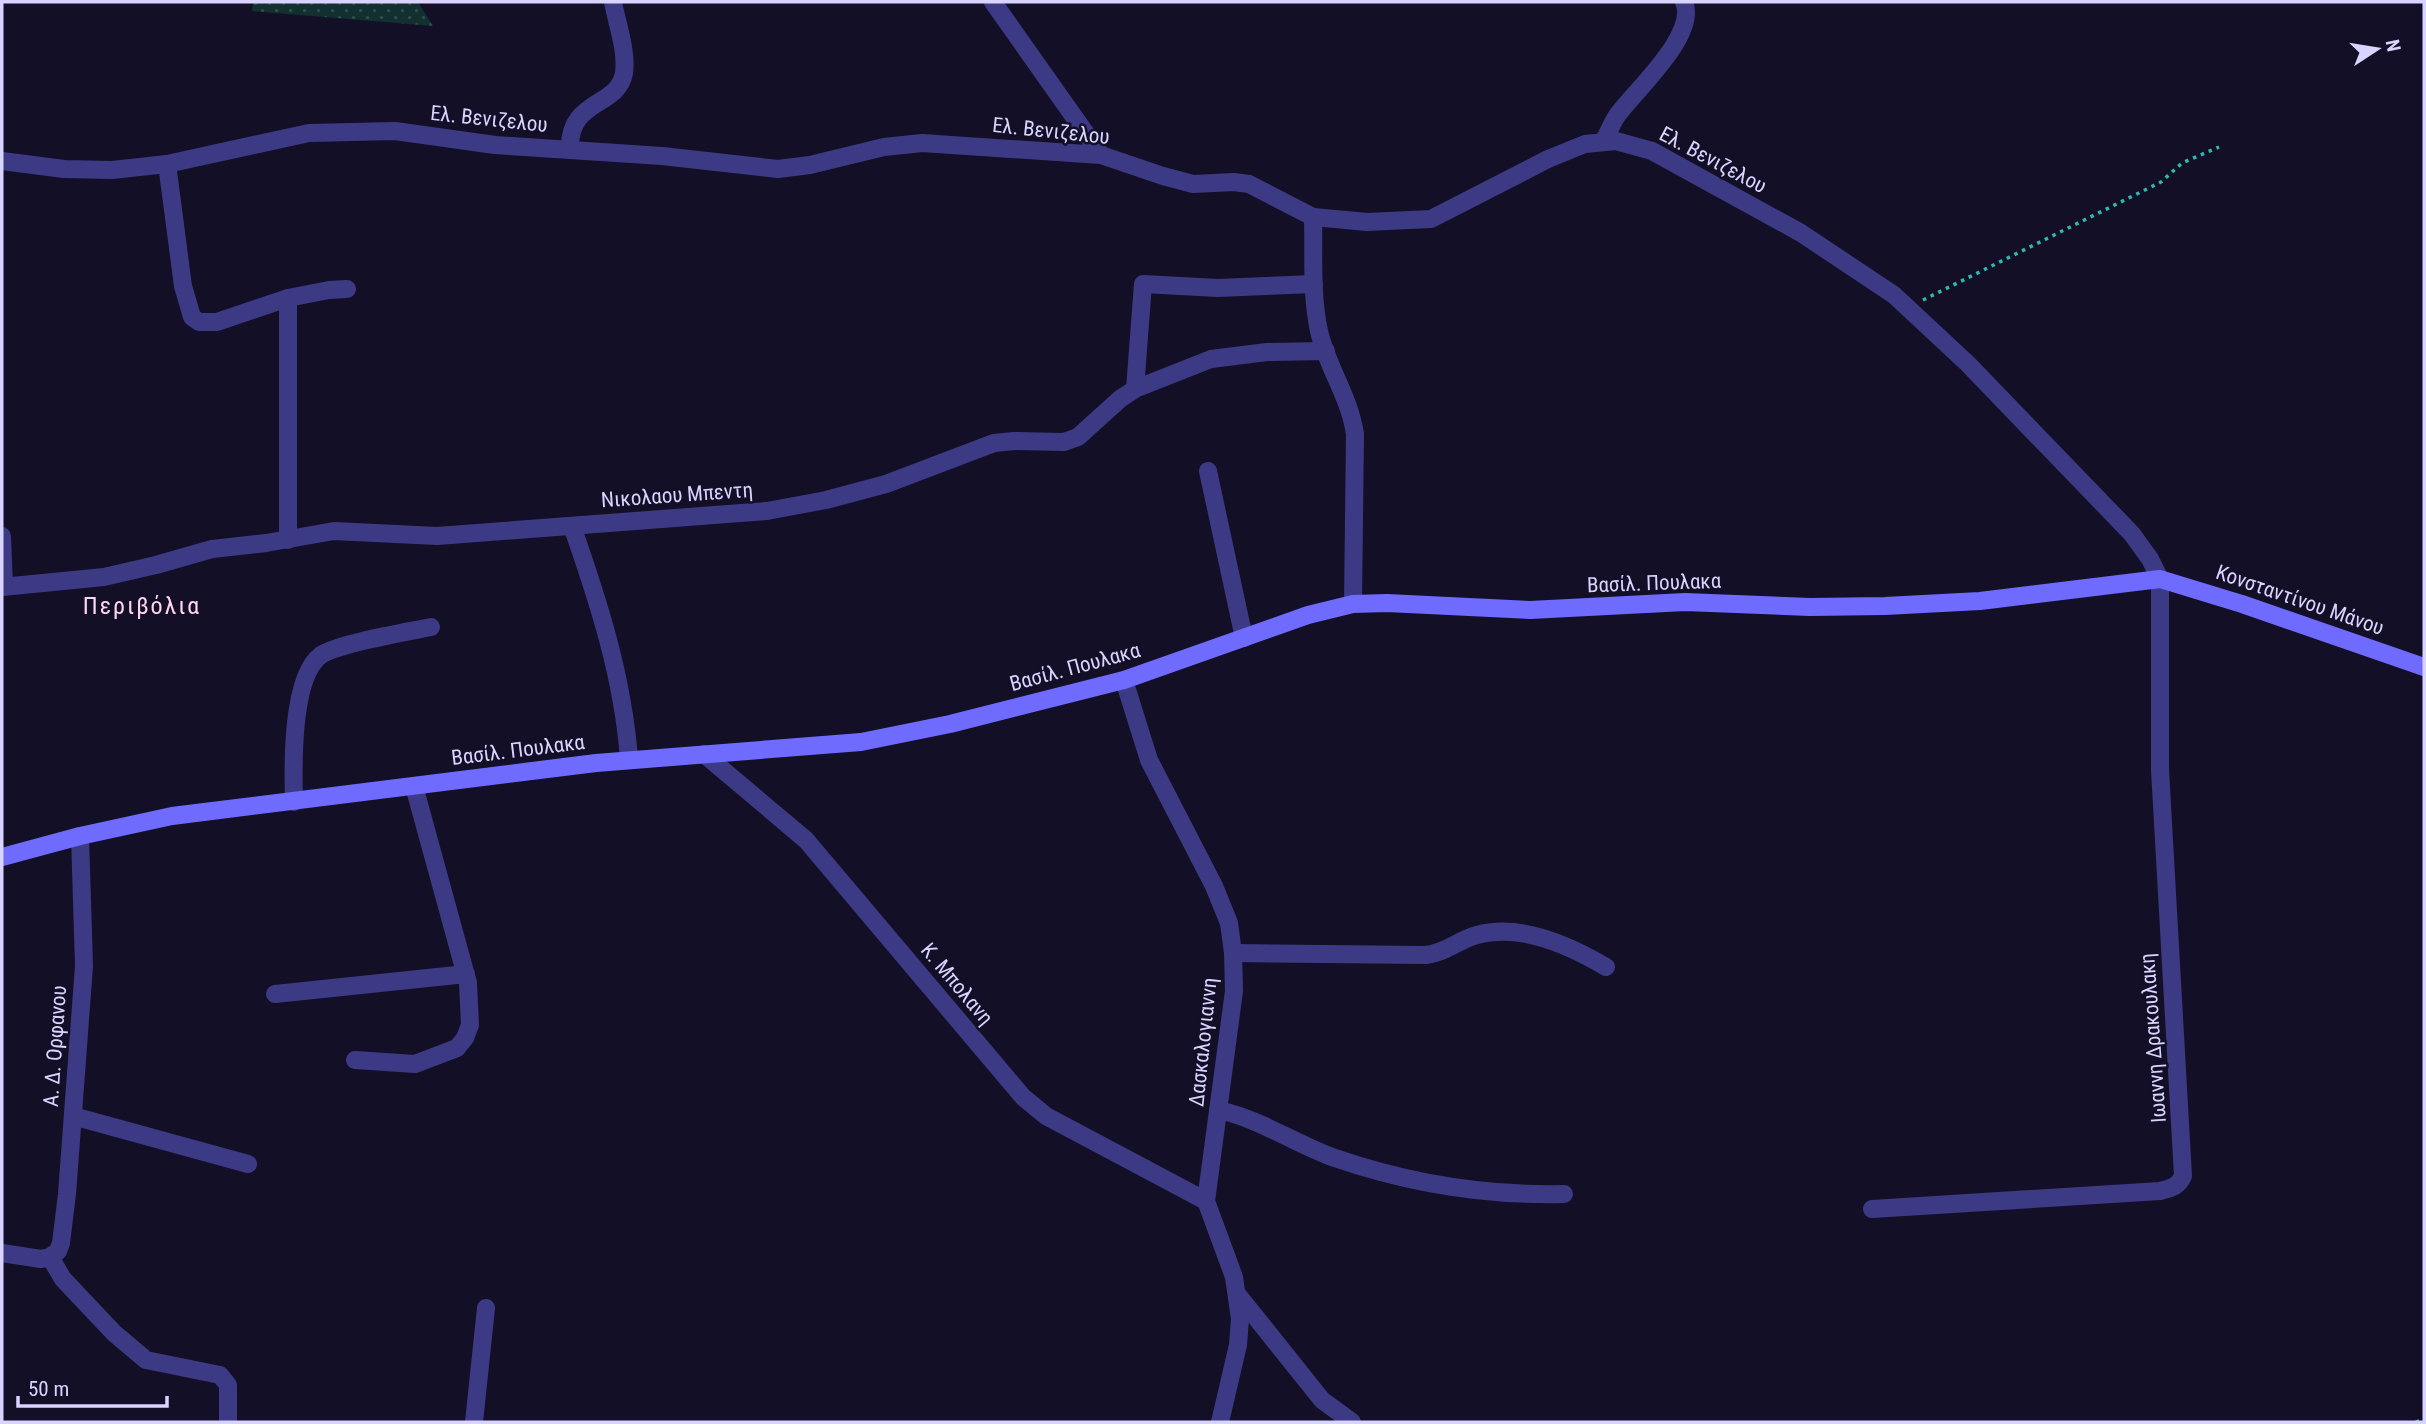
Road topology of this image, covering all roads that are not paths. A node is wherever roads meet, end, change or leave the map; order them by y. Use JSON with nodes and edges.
{"nodes":[{"id":1,"x":613,"y":2,"type":"edge"},
{"id":2,"x":993,"y":2,"type":"edge"},
{"id":3,"x":1684,"y":2,"type":"edge"},
{"id":4,"x":1603,"y":142,"type":"junction"},
{"id":5,"x":570,"y":150,"type":"junction"},
{"id":6,"x":1101,"y":155,"type":"junction"},
{"id":7,"x":2,"y":161,"type":"edge"},
{"id":8,"x":167,"y":164,"type":"junction"},
{"id":9,"x":1313,"y":217,"type":"junction"},
{"id":10,"x":1314,"y":284,"type":"junction"},
{"id":11,"x":348,"y":289,"type":"dead end"},
{"id":12,"x":288,"y":298,"type":"junction"},
{"id":13,"x":1326,"y":351,"type":"junction"},
{"id":14,"x":1135,"y":389,"type":"junction"},
{"id":15,"x":1208,"y":471,"type":"dead end"},
{"id":16,"x":572,"y":526,"type":"junction"},
{"id":17,"x":2,"y":536,"type":"edge"},
{"id":18,"x":288,"y":540,"type":"junction"},
{"id":19,"x":2160,"y":579,"type":"junction"},
{"id":20,"x":3,"y":587,"type":"edge"},
{"id":21,"x":1353,"y":604,"type":"junction"},
{"id":22,"x":431,"y":626,"type":"dead end"},
{"id":23,"x":1244,"y":638,"type":"junction"},
{"id":24,"x":2424,"y":667,"type":"edge"},
{"id":25,"x":1124,"y":680,"type":"junction"},
{"id":26,"x":704,"y":754,"type":"junction"},
{"id":27,"x":628,"y":759,"type":"junction"},
{"id":28,"x":414,"y":786,"type":"junction"},
{"id":29,"x":294,"y":802,"type":"junction"},
{"id":30,"x":80,"y":835,"type":"junction"},
{"id":31,"x":2,"y":857,"type":"edge"},
{"id":32,"x":1233,"y":953,"type":"junction"},
{"id":33,"x":1606,"y":967,"type":"dead end"},
{"id":34,"x":466,"y":974,"type":"junction"},
{"id":35,"x":275,"y":994,"type":"dead end"},
{"id":36,"x":355,"y":1060,"type":"dead end"},
{"id":37,"x":1218,"y":1110,"type":"junction"},
{"id":38,"x":73,"y":1116,"type":"junction"},
{"id":39,"x":248,"y":1164,"type":"dead end"},
{"id":40,"x":1564,"y":1194,"type":"dead end"},
{"id":41,"x":1206,"y":1201,"type":"junction"},
{"id":42,"x":1872,"y":1209,"type":"dead end"},
{"id":43,"x":2,"y":1253,"type":"edge"},
{"id":44,"x":51,"y":1256,"type":"junction"},
{"id":45,"x":1237,"y":1294,"type":"junction"},
{"id":46,"x":485,"y":1308,"type":"dead end"},
{"id":47,"x":228,"y":1422,"type":"edge"},
{"id":48,"x":474,"y":1422,"type":"edge"},
{"id":49,"x":1220,"y":1422,"type":"edge"},
{"id":50,"x":1352,"y":1422,"type":"edge"}],
"edges":[{"from":1,"to":5,"type":"street"},
{"from":2,"to":6,"type":"street"},
{"from":3,"to":4,"type":"street"},
{"from":4,"to":9,"type":"street","name":"Ελ. Βενιζελου"},
{"from":4,"to":19,"type":"street","name":"Ελ. Βενιζελου"},
{"from":5,"to":6,"type":"street","name":"Ελ. Βενιζελου"},
{"from":5,"to":8,"type":"street","name":"Ελ. Βενιζελου"},
{"from":6,"to":9,"type":"street","name":"Ελ. Βενιζελου"},
{"from":7,"to":8,"type":"street","name":"Ελ. Βενιζελου"},
{"from":8,"to":12,"type":"street"},
{"from":9,"to":10,"type":"street"},
{"from":10,"to":13,"type":"street"},
{"from":10,"to":14,"type":"street"},
{"from":11,"to":12,"type":"street"},
{"from":12,"to":18,"type":"street"},
{"from":13,"to":14,"type":"street","name":"Νικολαου Μπεντη"},
{"from":13,"to":21,"type":"street"},
{"from":14,"to":16,"type":"street","name":"Νικολαου Μπεντη"},
{"from":15,"to":23,"type":"street"},
{"from":16,"to":18,"type":"street","name":"Νικολαου Μπεντη"},
{"from":16,"to":27,"type":"street"},
{"from":17,"to":20,"type":"street"},
{"from":18,"to":20,"type":"street","name":"Νικολαου Μπεντη"},
{"from":19,"to":21,"type":"main road","name":"Βασίλ. Πουλακα"},
{"from":19,"to":24,"type":"main road","name":"Κονσταντίνου Μάνου"},
{"from":19,"to":42,"type":"street","name":"Ιωαννη Δρακουλακη"},
{"from":21,"to":23,"type":"main road","name":"Βασίλ. Πουλακα"},
{"from":22,"to":29,"type":"street"},
{"from":23,"to":25,"type":"main road","name":"Βασίλ. Πουλακα"},
{"from":25,"to":26,"type":"main road","name":"Βασίλ. Πουλακα"},
{"from":25,"to":32,"type":"street","name":"Δασκαλογιαννη"},
{"from":26,"to":27,"type":"main road","name":"Βασίλ. Πουλακα"},
{"from":26,"to":41,"type":"street","name":"Κ. Μπολανη"},
{"from":27,"to":28,"type":"main road","name":"Βασίλ. Πουλακα"},
{"from":28,"to":29,"type":"main road","name":"Βασίλ. Πουλακα"},
{"from":28,"to":34,"type":"street"},
{"from":29,"to":30,"type":"main road","name":"Βασίλ. Πουλακα"},
{"from":30,"to":31,"type":"main road","name":"Βασίλ. Πουλακα"},
{"from":30,"to":38,"type":"street","name":"Α. Δ. Ορφανου"},
{"from":32,"to":33,"type":"street"},
{"from":32,"to":37,"type":"street","name":"Δασκαλογιαννη"},
{"from":34,"to":35,"type":"street"},
{"from":34,"to":36,"type":"street"},
{"from":37,"to":40,"type":"street"},
{"from":37,"to":41,"type":"street","name":"Δασκαλογιαννη"},
{"from":38,"to":39,"type":"street"},
{"from":38,"to":44,"type":"street","name":"Α. Δ. Ορφανου"},
{"from":41,"to":45,"type":"street","name":"Δασκαλογιαννη"},
{"from":43,"to":44,"type":"street"},
{"from":44,"to":47,"type":"street"},
{"from":45,"to":49,"type":"street","name":"Δασκαλογιαννη"},
{"from":45,"to":50,"type":"street"},
{"from":46,"to":48,"type":"street"}]}
